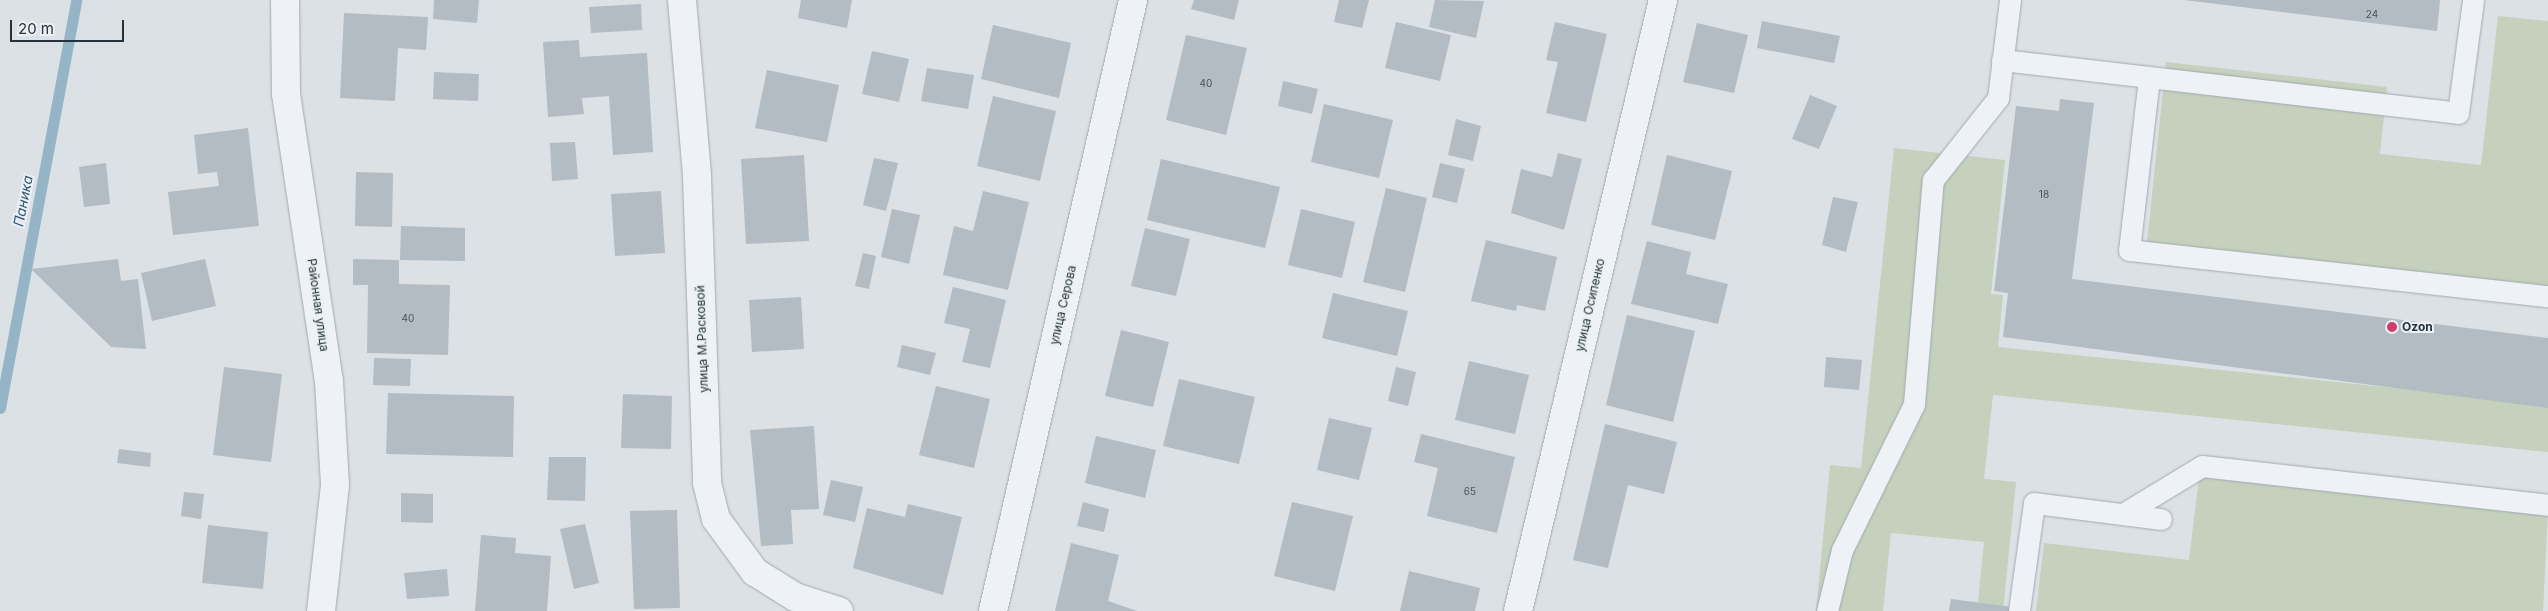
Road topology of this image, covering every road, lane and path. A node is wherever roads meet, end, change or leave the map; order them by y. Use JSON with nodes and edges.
{"nodes":[{"id":1,"x":285,"y":0,"type":"edge"},
{"id":2,"x":682,"y":0,"type":"edge"},
{"id":3,"x":1133,"y":0,"type":"edge"},
{"id":4,"x":1663,"y":0,"type":"edge"},
{"id":5,"x":2010,"y":0,"type":"edge"},
{"id":6,"x":2473,"y":0,"type":"edge"},
{"id":7,"x":2002,"y":60,"type":"junction"},
{"id":8,"x":2149,"y":78,"type":"junction"},
{"id":9,"x":2548,"y":296,"type":"edge"},
{"id":10,"x":2548,"y":505,"type":"edge"},
{"id":11,"x":2123,"y":514,"type":"junction"},
{"id":12,"x":2161,"y":519,"type":"dead end"},
{"id":13,"x":321,"y":611,"type":"edge"},
{"id":14,"x":839,"y":611,"type":"edge"},
{"id":15,"x":993,"y":611,"type":"edge"},
{"id":16,"x":1518,"y":611,"type":"edge"},
{"id":17,"x":1827,"y":611,"type":"edge"},
{"id":18,"x":2019,"y":611,"type":"edge"}],
"edges":[{"from":1,"to":13,"type":"street","name":"Районная улица"},
{"from":2,"to":14,"type":"street","name":"улица М.Расковой"},
{"from":3,"to":15,"type":"street","name":"улица Серова"},
{"from":4,"to":16,"type":"street","name":"улица Осипенко"},
{"from":5,"to":7,"type":"lane"},
{"from":6,"to":8,"type":"lane"},
{"from":7,"to":8,"type":"lane"},
{"from":7,"to":17,"type":"lane"},
{"from":8,"to":9,"type":"lane"},
{"from":10,"to":11,"type":"lane"},
{"from":11,"to":12,"type":"lane"},
{"from":11,"to":18,"type":"lane"}]}
